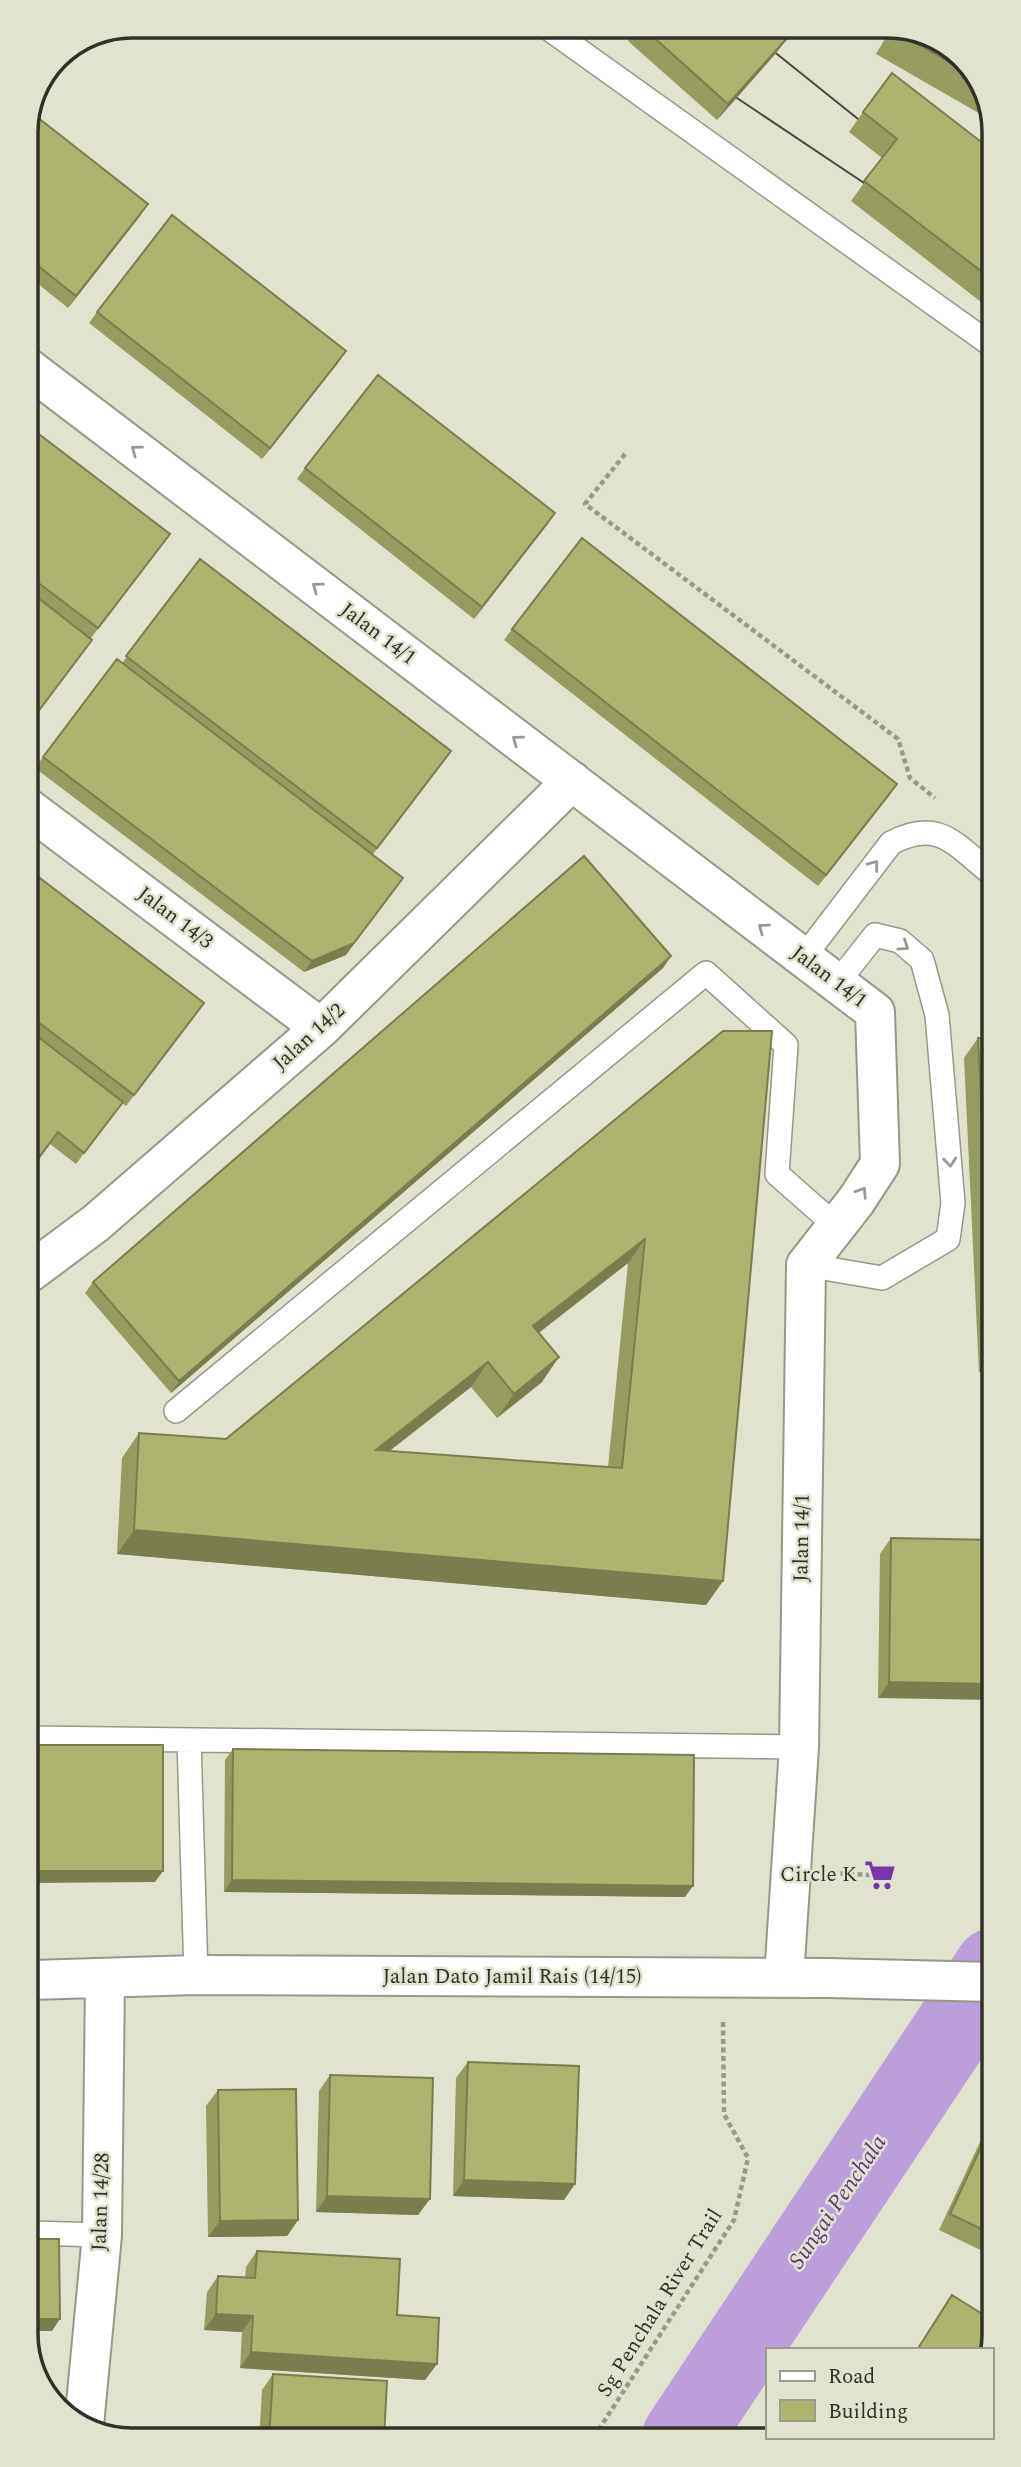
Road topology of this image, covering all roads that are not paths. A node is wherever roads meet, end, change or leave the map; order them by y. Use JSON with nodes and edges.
{"nodes":[{"id":1,"x":563,"y":39,"type":"edge"},
{"id":2,"x":982,"y":338,"type":"edge"},
{"id":3,"x":39,"y":376,"type":"edge"},
{"id":4,"x":572,"y":781,"type":"junction"},
{"id":5,"x":39,"y":816,"type":"edge"},
{"id":6,"x":982,"y":866,"type":"edge"},
{"id":7,"x":803,"y":958,"type":"junction"},
{"id":8,"x":836,"y":983,"type":"junction"},
{"id":9,"x":321,"y":1028,"type":"junction"},
{"id":10,"x":836,"y":1226,"type":"junction"},
{"id":11,"x":806,"y":1265,"type":"junction"},
{"id":12,"x":38,"y":1266,"type":"edge"},
{"id":13,"x":176,"y":1411,"type":"dead end"},
{"id":14,"x":38,"y":1738,"type":"edge"},
{"id":15,"x":189,"y":1740,"type":"junction"},
{"id":16,"x":799,"y":1747,"type":"junction"},
{"id":17,"x":196,"y":1975,"type":"junction"},
{"id":18,"x":784,"y":1978,"type":"junction"},
{"id":19,"x":105,"y":1979,"type":"junction"},
{"id":20,"x":38,"y":1980,"type":"edge"},
{"id":21,"x":982,"y":1982,"type":"edge"},
{"id":22,"x":38,"y":2233,"type":"edge"},
{"id":23,"x":102,"y":2235,"type":"junction"},
{"id":24,"x":85,"y":2415,"type":"edge"}],
"edges":[{"from":1,"to":2,"type":"lane"},
{"from":4,"to":3,"type":"street","name":"Jalan 14/1","one_way":true},
{"from":7,"to":4,"type":"street","name":"Jalan 14/1","one_way":true},
{"from":4,"to":9,"type":"street","name":"Jalan 14/2"},
{"from":5,"to":9,"type":"street","name":"Jalan 14/3"},
{"from":7,"to":6,"type":"lane","one_way":true},
{"from":7,"to":8,"type":"street","name":"Jalan 14/1"},
{"from":10,"to":8,"type":"street","name":"Jalan 14/1","one_way":true},
{"from":8,"to":11,"type":"lane","one_way":true},
{"from":9,"to":12,"type":"street","name":"Jalan 14/2"},
{"from":10,"to":11,"type":"street","name":"Jalan 14/1"},
{"from":10,"to":13,"type":"lane"},
{"from":11,"to":16,"type":"street","name":"Jalan 14/1"},
{"from":14,"to":15,"type":"lane"},
{"from":15,"to":16,"type":"lane"},
{"from":15,"to":17,"type":"lane"},
{"from":16,"to":18,"type":"street","name":"Jalan 14/1"},
{"from":17,"to":18,"type":"street","name":"Jalan Dato Jamil Rais (14/15)"},
{"from":17,"to":19,"type":"street","name":"Jalan Dato Jamil Rais (14/15)"},
{"from":18,"to":21,"type":"street","name":"Jalan Dato Jamil Rais (14/15)"},
{"from":19,"to":20,"type":"street","name":"Jalan Dato Jamil Rais (14/15)"},
{"from":19,"to":23,"type":"street","name":"Jalan 14/28"},
{"from":22,"to":23,"type":"lane"},
{"from":23,"to":24,"type":"street","name":"Jalan 14/28"}]}
